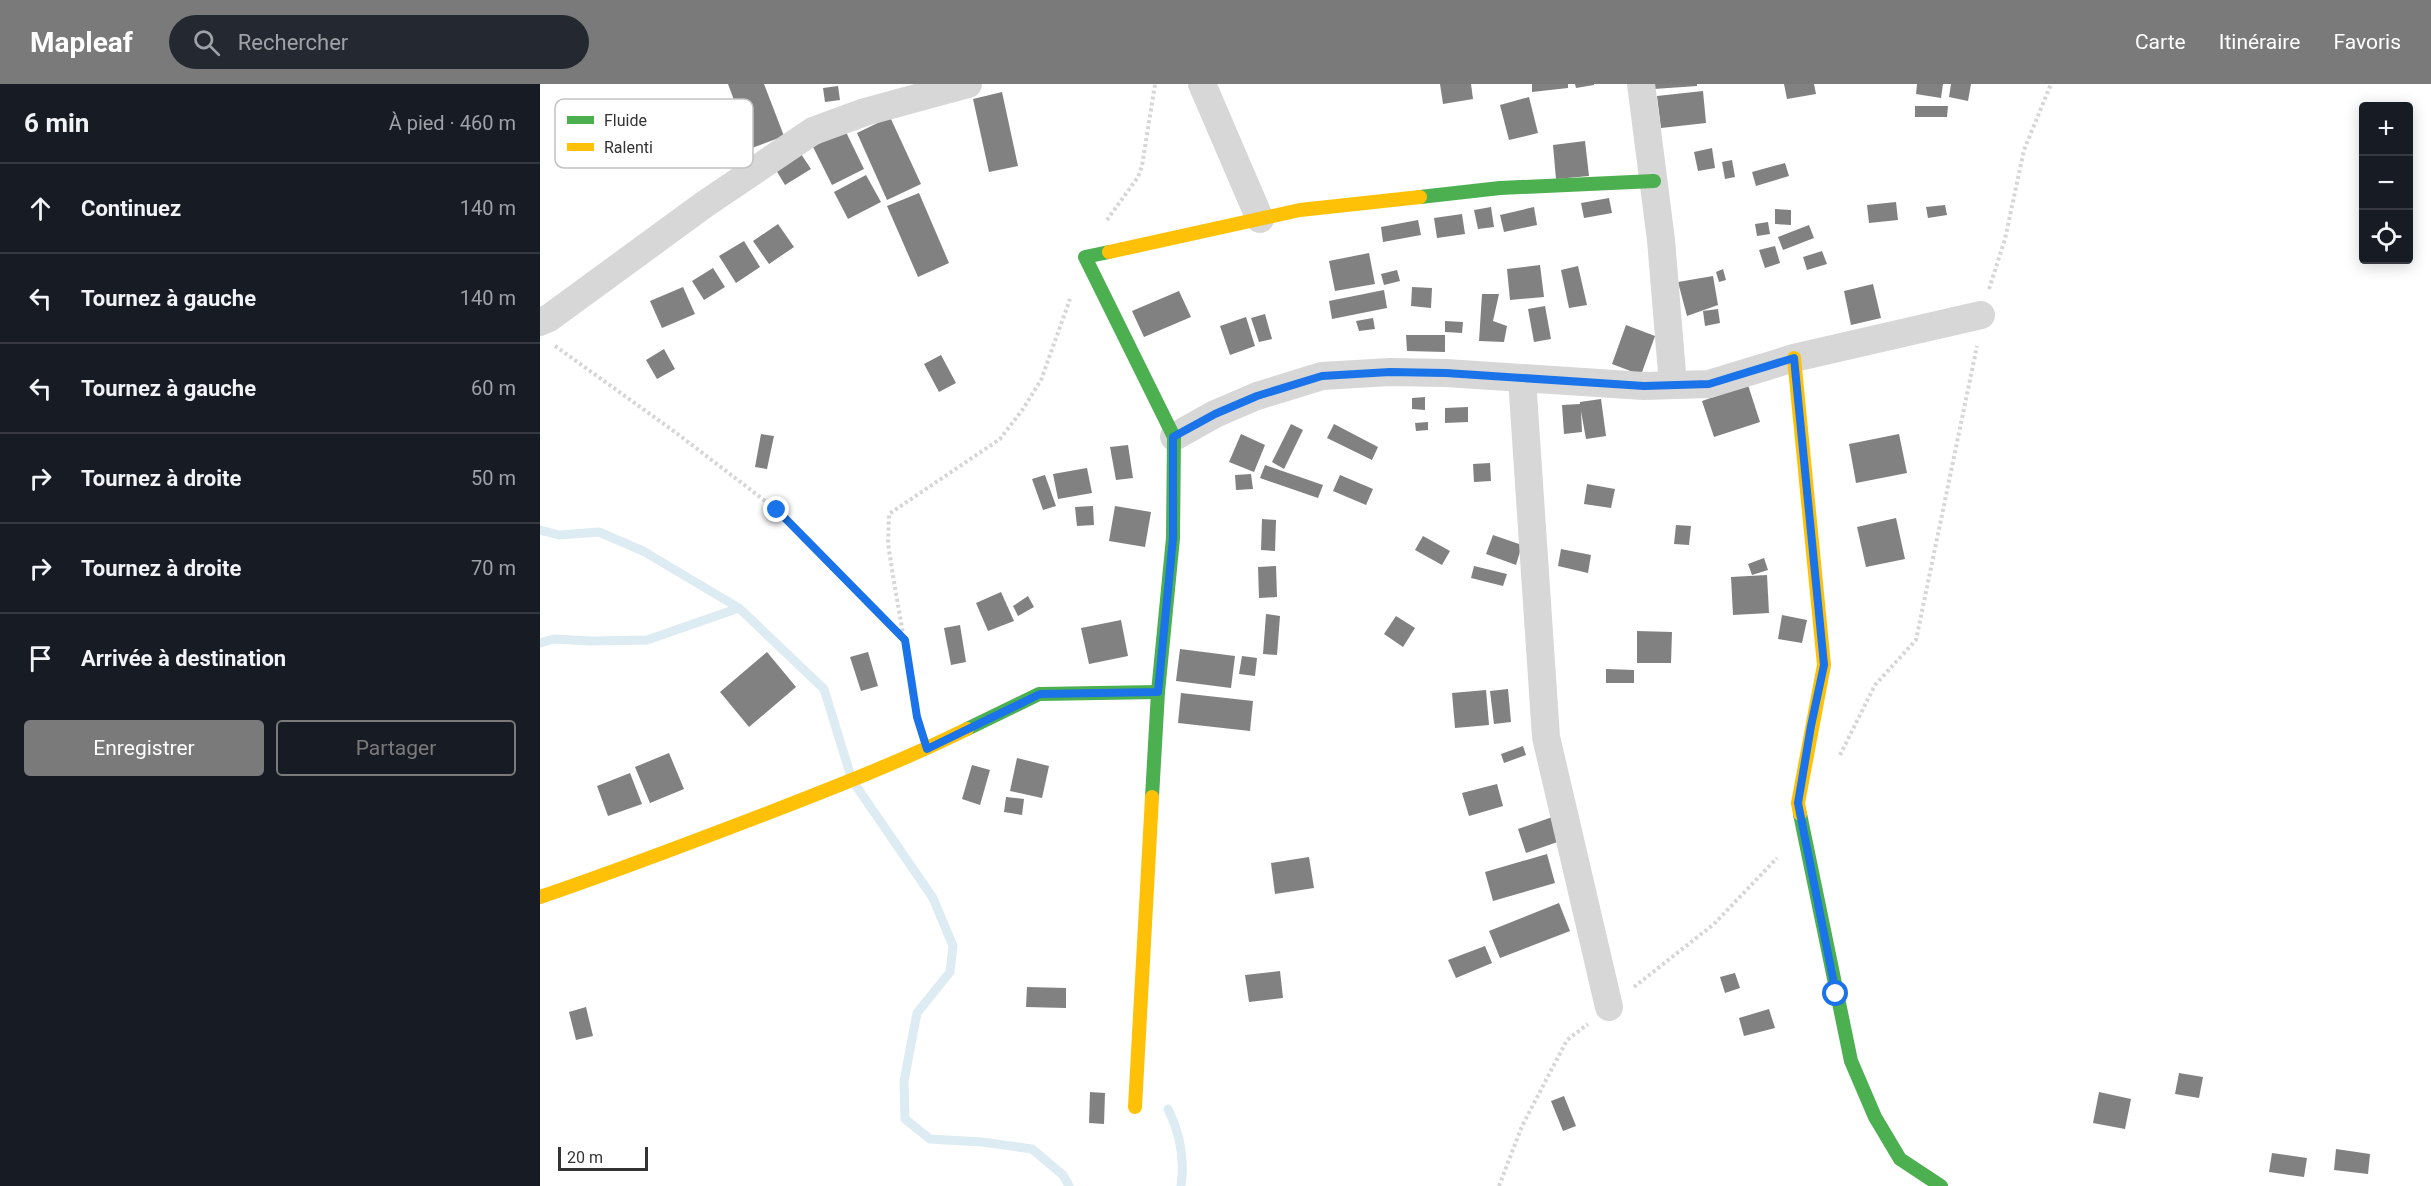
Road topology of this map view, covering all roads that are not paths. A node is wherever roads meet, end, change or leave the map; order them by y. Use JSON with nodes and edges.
{"nodes":[{"id":1,"x":968,"y":84,"type":"edge"},
{"id":2,"x":1202,"y":84,"type":"edge"},
{"id":3,"x":1641,"y":84,"type":"edge"},
{"id":4,"x":1654,"y":180,"type":"junction"},
{"id":5,"x":1260,"y":219,"type":"junction"},
{"id":6,"x":1981,"y":315,"type":"dead end"},
{"id":7,"x":545,"y":332,"type":"edge"},
{"id":8,"x":1794,"y":358,"type":"junction"},
{"id":9,"x":1522,"y":379,"type":"junction"},
{"id":10,"x":1673,"y":385,"type":"junction"},
{"id":11,"x":1173,"y":437,"type":"junction"},
{"id":12,"x":1158,"y":692,"type":"junction"},
{"id":13,"x":540,"y":897,"type":"edge"},
{"id":14,"x":1609,"y":1007,"type":"dead end"},
{"id":15,"x":1135,"y":1107,"type":"dead end"},
{"id":16,"x":1941,"y":1186,"type":"edge"}],
"edges":[{"from":1,"to":7,"type":"street"},
{"from":2,"to":5,"type":"street"},
{"from":3,"to":4,"type":"street"},
{"from":4,"to":5,"type":"street"},
{"from":4,"to":10,"type":"street"},
{"from":5,"to":11,"type":"street"},
{"from":6,"to":8,"type":"street"},
{"from":8,"to":10,"type":"street"},
{"from":8,"to":16,"type":"street"},
{"from":9,"to":10,"type":"street"},
{"from":9,"to":11,"type":"street"},
{"from":9,"to":14,"type":"street"},
{"from":11,"to":12,"type":"street"},
{"from":12,"to":13,"type":"street"},
{"from":12,"to":15,"type":"street"}]}
